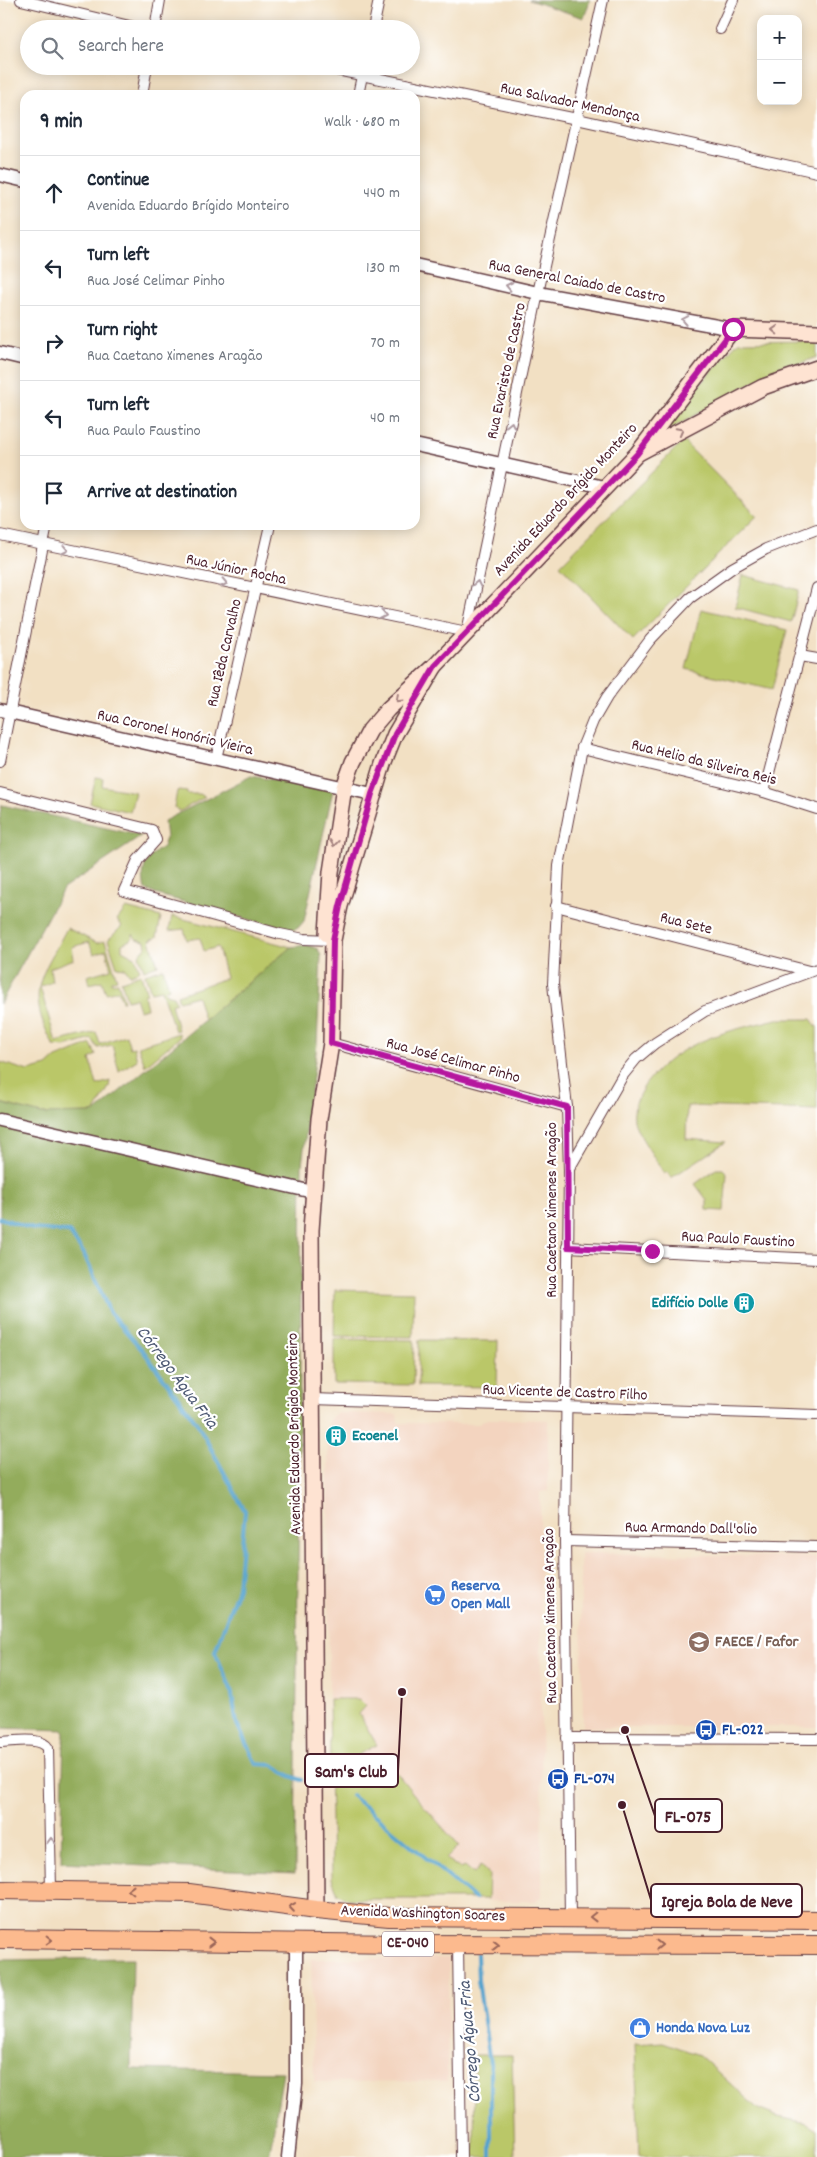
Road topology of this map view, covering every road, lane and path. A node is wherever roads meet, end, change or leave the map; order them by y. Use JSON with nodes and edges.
{"nodes":[{"id":1,"x":21,"y":0,"type":"edge"},
{"id":2,"x":160,"y":0,"type":"edge"},
{"id":3,"x":379,"y":0,"type":"edge"},
{"id":4,"x":603,"y":0,"type":"edge"},
{"id":5,"x":733,"y":0,"type":"edge"},
{"id":6,"x":104,"y":20,"type":"edge"},
{"id":7,"x":157,"y":20,"type":"edge"},
{"id":8,"x":375,"y":20,"type":"edge"},
{"id":9,"x":720,"y":30,"type":"dead end"},
{"id":10,"x":145,"y":75,"type":"edge"},
{"id":11,"x":362,"y":75,"type":"edge"},
{"id":12,"x":381,"y":75,"type":"edge"},
{"id":13,"x":143,"y":90,"type":"edge"},
{"id":14,"x":359,"y":90,"type":"edge"},
{"id":15,"x":578,"y":119,"type":"junction"},
{"id":16,"x":817,"y":172,"type":"edge"},
{"id":17,"x":0,"y":176,"type":"edge"},
{"id":18,"x":20,"y":180,"type":"edge"},
{"id":19,"x":420,"y":266,"type":"edge"},
{"id":20,"x":538,"y":293,"type":"junction"},
{"id":21,"x":733,"y":329,"type":"junction"},
{"id":22,"x":817,"y":332,"type":"edge"},
{"id":23,"x":0,"y":353,"type":"edge"},
{"id":24,"x":20,"y":358,"type":"edge"},
{"id":25,"x":817,"y":368,"type":"edge"},
{"id":26,"x":420,"y":446,"type":"edge"},
{"id":27,"x":637,"y":454,"type":"junction"},
{"id":28,"x":503,"y":465,"type":"junction"},
{"id":29,"x":604,"y":487,"type":"junction"},
{"id":30,"x":817,"y":529,"type":"edge"},
{"id":31,"x":46,"y":530,"type":"edge"},
{"id":32,"x":269,"y":530,"type":"edge"},
{"id":33,"x":0,"y":535,"type":"edge"},
{"id":34,"x":42,"y":545,"type":"junction"},
{"id":35,"x":817,"y":588,"type":"edge"},
{"id":36,"x":256,"y":589,"type":"junction"},
{"id":37,"x":467,"y":632,"type":"junction"},
{"id":38,"x":800,"y":656,"type":"junction"},
{"id":39,"x":817,"y":659,"type":"edge"},
{"id":40,"x":435,"y":666,"type":"junction"},
{"id":41,"x":5,"y":711,"type":"edge"},
{"id":42,"x":582,"y":748,"type":"junction"},
{"id":43,"x":216,"y":759,"type":"junction"},
{"id":44,"x":0,"y":761,"type":"edge"},
{"id":45,"x":344,"y":787,"type":"junction"},
{"id":46,"x":764,"y":792,"type":"junction"},
{"id":47,"x":0,"y":793,"type":"edge"},
{"id":48,"x":372,"y":794,"type":"junction"},
{"id":49,"x":817,"y":809,"type":"edge"},
{"id":50,"x":556,"y":906,"type":"junction"},
{"id":51,"x":330,"y":940,"type":"junction"},
{"id":52,"x":813,"y":970,"type":"edge"},
{"id":53,"x":331,"y":1043,"type":"junction"},
{"id":54,"x":567,"y":1107,"type":"junction"},
{"id":55,"x":0,"y":1120,"type":"edge"},
{"id":56,"x":569,"y":1170,"type":"junction"},
{"id":57,"x":313,"y":1192,"type":"junction"},
{"id":58,"x":568,"y":1247,"type":"junction"},
{"id":59,"x":817,"y":1259,"type":"edge"},
{"id":60,"x":312,"y":1399,"type":"junction"},
{"id":61,"x":565,"y":1408,"type":"junction"},
{"id":62,"x":817,"y":1415,"type":"edge"},
{"id":63,"x":565,"y":1540,"type":"junction"},
{"id":64,"x":817,"y":1547,"type":"edge"},
{"id":65,"x":567,"y":1738,"type":"junction"},
{"id":66,"x":817,"y":1739,"type":"edge"},
{"id":67,"x":0,"y":1742,"type":"edge"},
{"id":68,"x":51,"y":1889,"type":"junction"},
{"id":69,"x":0,"y":1890,"type":"edge"},
{"id":70,"x":316,"y":1910,"type":"junction"},
{"id":71,"x":570,"y":1918,"type":"junction"},
{"id":72,"x":817,"y":1920,"type":"edge"},
{"id":73,"x":0,"y":1939,"type":"edge"},
{"id":74,"x":296,"y":1943,"type":"junction"},
{"id":75,"x":458,"y":1944,"type":"junction"},
{"id":76,"x":817,"y":1945,"type":"edge"},
{"id":77,"x":288,"y":2157,"type":"edge"},
{"id":78,"x":461,"y":2157,"type":"edge"}],
"edges":[{"from":1,"to":6,"type":"street"},
{"from":2,"to":7,"type":"street"},
{"from":3,"to":8,"type":"street"},
{"from":4,"to":15,"type":"street","name":"Rua Evaristo de Castro"},
{"from":5,"to":9,"type":"street"},
{"from":10,"to":13,"type":"street"},
{"from":11,"to":14,"type":"street"},
{"from":12,"to":15,"type":"street","name":"Rua Salvador Mendonça"},
{"from":15,"to":16,"type":"street","name":"Rua Salvador Mendonça"},
{"from":15,"to":20,"type":"street","name":"Rua Evaristo de Castro"},
{"from":17,"to":18,"type":"street"},
{"from":20,"to":19,"type":"street","name":"Rua General Caiado de Castro","one_way":true},
{"from":21,"to":20,"type":"street","name":"Rua General Caiado de Castro","one_way":true},
{"from":28,"to":20,"type":"street","name":"Rua Evaristo de Castro","one_way":true},
{"from":22,"to":21,"type":"main road","one_way":true},
{"from":21,"to":27,"type":"main road","name":"Avenida Eduardo Brígido Monteiro"},
{"from":23,"to":24,"type":"street"},
{"from":27,"to":25,"type":"main road","one_way":true},
{"from":26,"to":28,"type":"street"},
{"from":27,"to":29,"type":"main road","name":"Avenida Eduardo Brígido Monteiro"},
{"from":28,"to":29,"type":"street"},
{"from":37,"to":28,"type":"street","name":"Rua Evaristo de Castro","one_way":true},
{"from":29,"to":37,"type":"main road","name":"Avenida Eduardo Brígido Monteiro"},
{"from":30,"to":42,"type":"street","name":"Rua Caetano Ximenes Aragão"},
{"from":31,"to":34,"type":"street"},
{"from":32,"to":36,"type":"street","name":"Rua Iêda Carvalho"},
{"from":33,"to":34,"type":"street","name":"Rua Júnior Rocha"},
{"from":34,"to":36,"type":"street","name":"Rua Júnior Rocha","one_way":true},
{"from":34,"to":41,"type":"street"},
{"from":35,"to":38,"type":"street"},
{"from":36,"to":37,"type":"street","name":"Rua Júnior Rocha","one_way":true},
{"from":36,"to":43,"type":"street","name":"Rua Iêda Carvalho"},
{"from":37,"to":40,"type":"main road","name":"Avenida Eduardo Brígido Monteiro"},
{"from":38,"to":39,"type":"street"},
{"from":38,"to":46,"type":"street"},
{"from":40,"to":45,"type":"main road","name":"Avenida Eduardo Brígido Monteiro","one_way":true},
{"from":40,"to":48,"type":"main road","name":"Avenida Eduardo Brígido Monteiro"},
{"from":41,"to":43,"type":"street","name":"Rua Coronel Honório Vieira"},
{"from":41,"to":44,"type":"street"},
{"from":42,"to":46,"type":"street","name":"Rua Helio da Silveira Reis"},
{"from":42,"to":50,"type":"street","name":"Rua Caetano Ximenes Aragão"},
{"from":43,"to":45,"type":"street","name":"Rua Coronel Honório Vieira"},
{"from":45,"to":48,"type":"street","name":"Rua Coronel Honório Vieira"},
{"from":45,"to":51,"type":"main road","name":"Avenida Eduardo Brígido Monteiro","one_way":true},
{"from":46,"to":49,"type":"street","name":"Rua Helio da Silveira Reis"},
{"from":47,"to":51,"type":"street"},
{"from":48,"to":51,"type":"main road","name":"Avenida Eduardo Brígido Monteiro"},
{"from":50,"to":52,"type":"street","name":"Rua Sete"},
{"from":50,"to":54,"type":"street","name":"Rua Caetano Ximenes Aragão"},
{"from":51,"to":53,"type":"main road","name":"Avenida Eduardo Brígido Monteiro"},
{"from":52,"to":56,"type":"street"},
{"from":53,"to":54,"type":"street","name":"Rua José Celimar Pinho"},
{"from":53,"to":57,"type":"main road","name":"Avenida Eduardo Brígido Monteiro"},
{"from":54,"to":56,"type":"street","name":"Rua Caetano Ximenes Aragão"},
{"from":55,"to":57,"type":"street"},
{"from":56,"to":58,"type":"street","name":"Rua Caetano Ximenes Aragão"},
{"from":57,"to":60,"type":"main road","name":"Avenida Eduardo Brígido Monteiro"},
{"from":58,"to":59,"type":"street","name":"Rua Paulo Faustino"},
{"from":58,"to":61,"type":"street","name":"Rua Caetano Ximenes Aragão"},
{"from":60,"to":61,"type":"street","name":"Rua Vicente de Castro Filho"},
{"from":60,"to":70,"type":"main road","name":"Avenida Eduardo Brígido Monteiro"},
{"from":61,"to":62,"type":"street","name":"Rua Vicente de Castro Filho"},
{"from":61,"to":63,"type":"street","name":"Rua Caetano Ximenes Aragão"},
{"from":63,"to":64,"type":"street","name":"Rua Armando Dall'olio"},
{"from":63,"to":65,"type":"street","name":"Rua Caetano Ximenes Aragão"},
{"from":65,"to":66,"type":"street"},
{"from":65,"to":71,"type":"street","name":"Rua Caetano Ximenes Aragão"},
{"from":68,"to":67,"type":"street","one_way":true},
{"from":68,"to":69,"type":"highway","name":"Avenida Washington Soares","number":"CE-040"},
{"from":70,"to":68,"type":"highway","name":"Avenida Washington Soares","number":"CE-040","one_way":true},
{"from":70,"to":71,"type":"highway","name":"Avenida Washington Soares","number":"CE-040"},
{"from":72,"to":71,"type":"highway","name":"Avenida Washington Soares","number":"CE-040","one_way":true},
{"from":73,"to":74,"type":"highway","name":"Avenida Washington Soares","number":"CE-040","one_way":true},
{"from":74,"to":75,"type":"highway","name":"Avenida Washington Soares","number":"CE-040"},
{"from":74,"to":77,"type":"street"},
{"from":75,"to":76,"type":"highway","name":"Avenida Washington Soares","number":"CE-040","one_way":true},
{"from":75,"to":78,"type":"street"}]}
